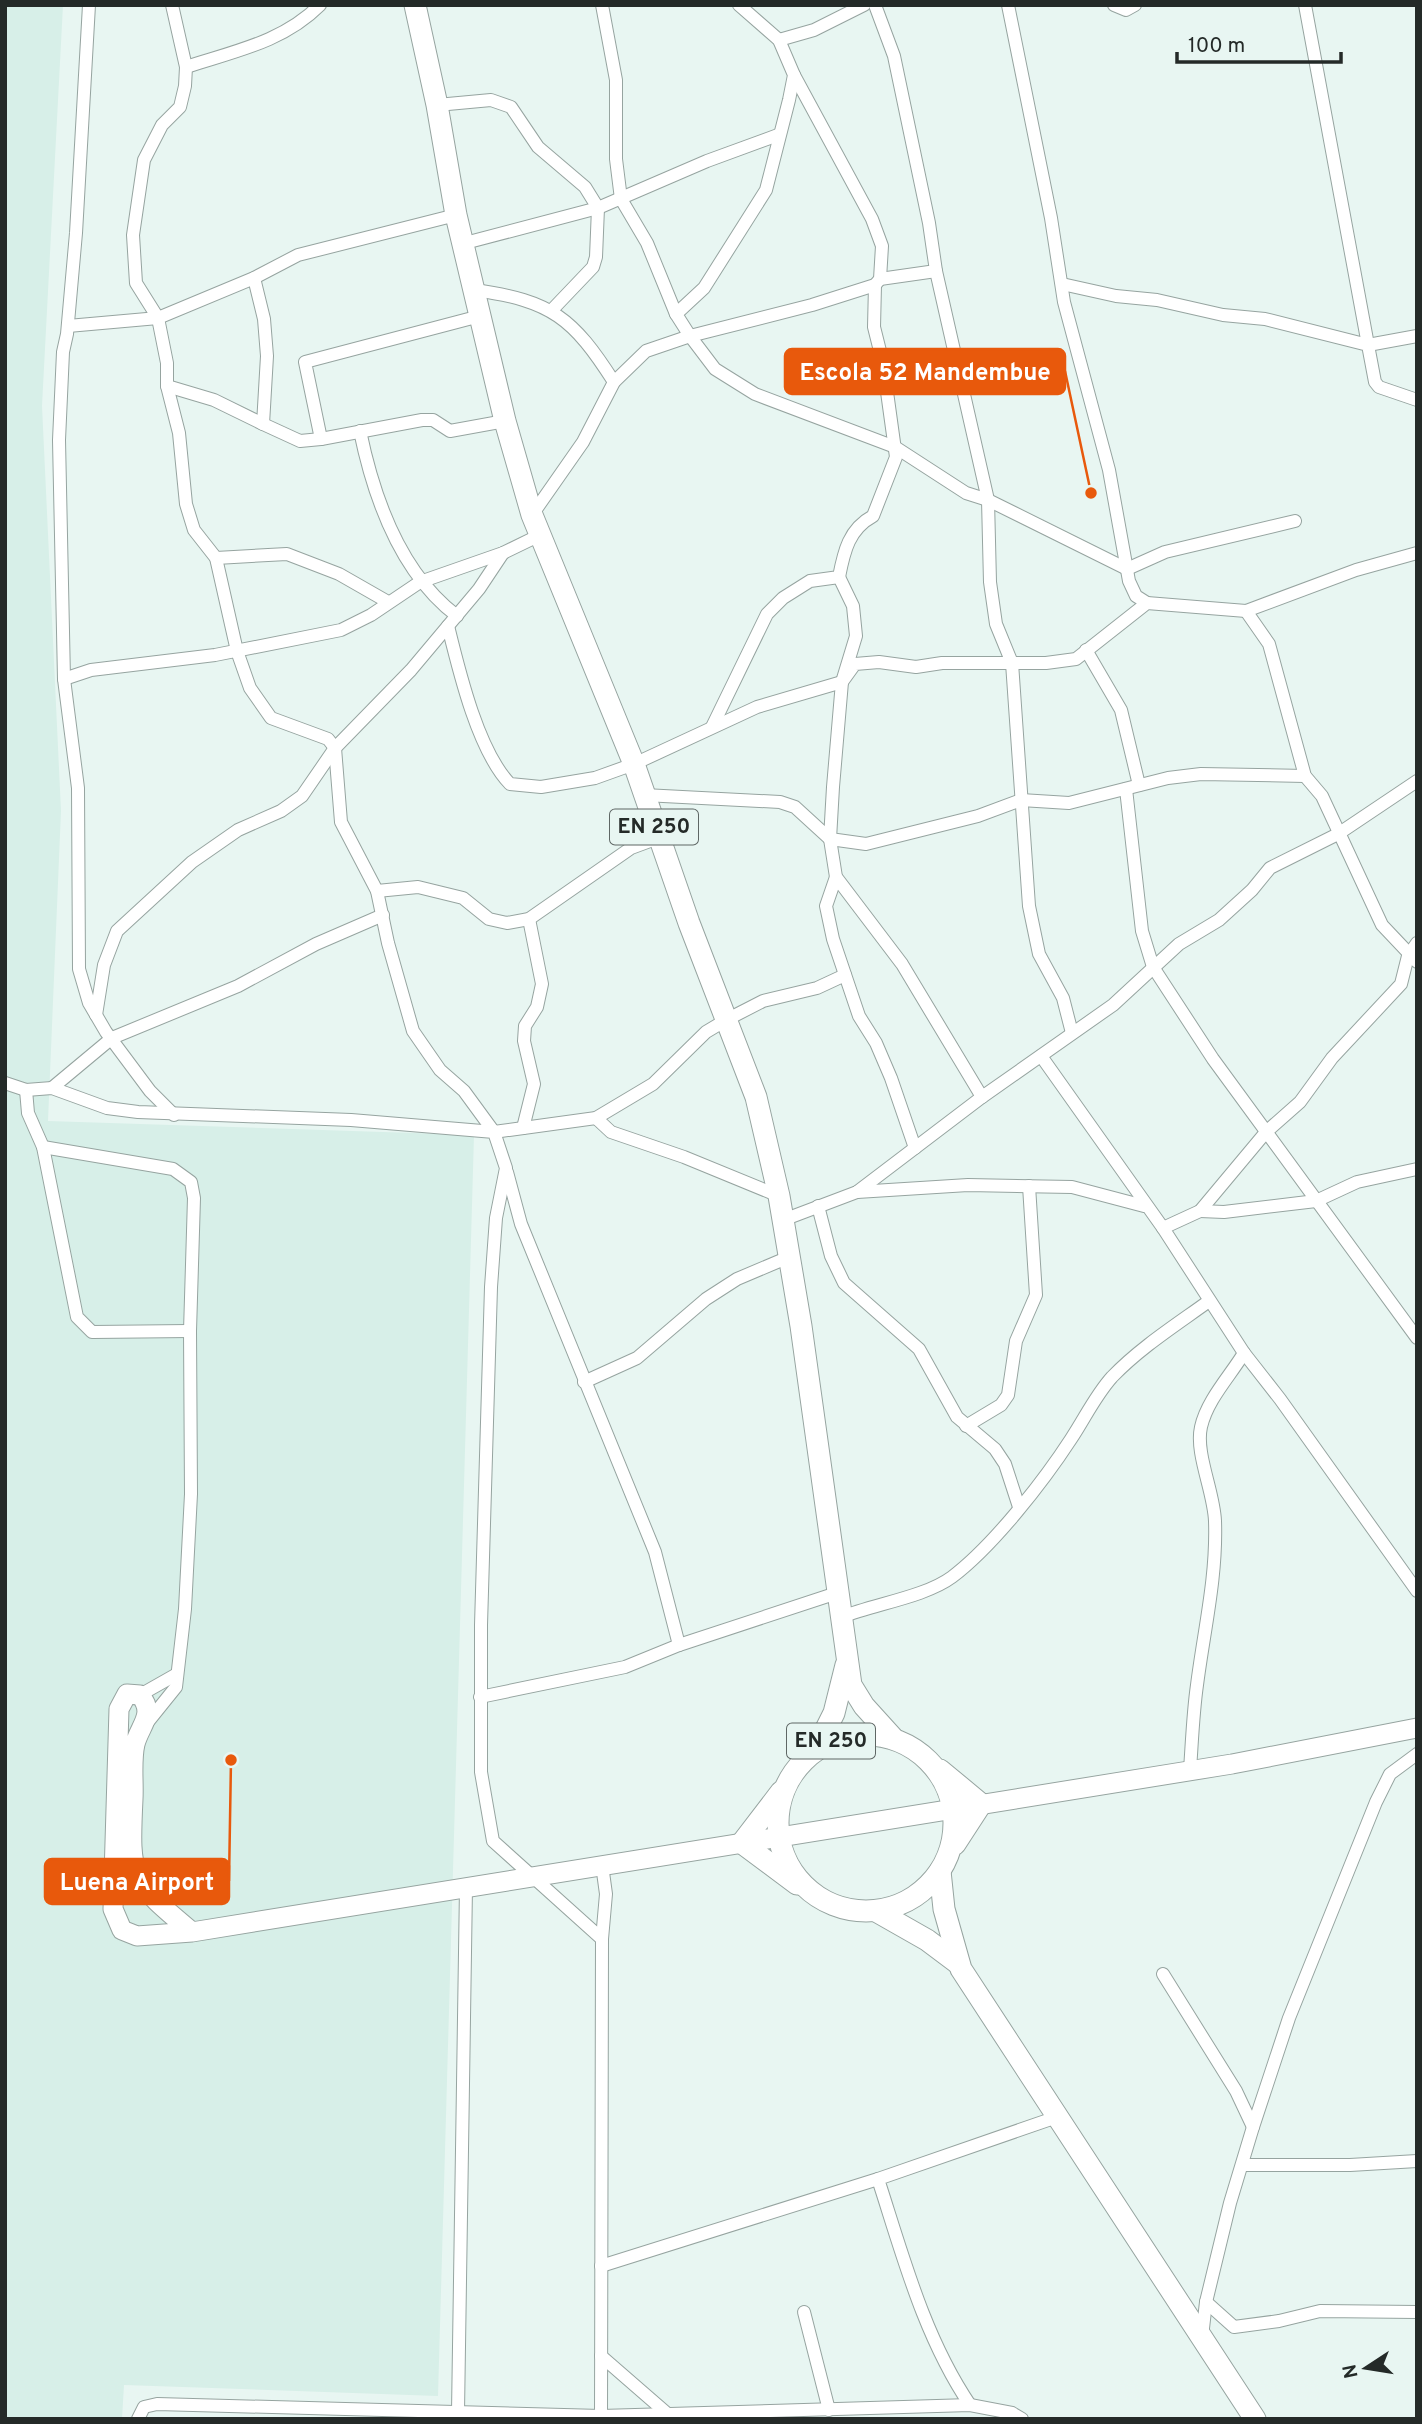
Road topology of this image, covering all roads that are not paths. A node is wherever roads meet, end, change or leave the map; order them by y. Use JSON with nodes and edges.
{"nodes":[{"id":1,"x":89,"y":5,"type":"edge"},
{"id":2,"x":172,"y":5,"type":"edge"},
{"id":3,"x":320,"y":5,"type":"edge"},
{"id":4,"x":415,"y":5,"type":"edge"},
{"id":5,"x":602,"y":5,"type":"edge"},
{"id":6,"x":739,"y":5,"type":"edge"},
{"id":7,"x":864,"y":5,"type":"edge"},
{"id":8,"x":875,"y":5,"type":"edge"},
{"id":9,"x":1008,"y":5,"type":"edge"},
{"id":10,"x":1114,"y":5,"type":"edge"},
{"id":11,"x":1135,"y":5,"type":"edge"},
{"id":12,"x":1305,"y":5,"type":"edge"},
{"id":13,"x":779,"y":40,"type":"junction"},
{"id":14,"x":186,"y":67,"type":"junction"},
{"id":15,"x":793,"y":75,"type":"junction"},
{"id":16,"x":437,"y":105,"type":"junction"},
{"id":17,"x":778,"y":135,"type":"junction"},
{"id":18,"x":621,"y":200,"type":"junction"},
{"id":19,"x":598,"y":208,"type":"junction"},
{"id":20,"x":456,"y":215,"type":"junction"},
{"id":21,"x":465,"y":243,"type":"junction"},
{"id":22,"x":936,"y":271,"type":"junction"},
{"id":23,"x":254,"y":278,"type":"junction"},
{"id":24,"x":878,"y":282,"type":"junction"},
{"id":25,"x":1062,"y":284,"type":"junction"},
{"id":26,"x":475,"y":289,"type":"junction"},
{"id":27,"x":551,"y":311,"type":"junction"},
{"id":28,"x":676,"y":314,"type":"junction"},
{"id":29,"x":480,"y":316,"type":"junction"},
{"id":30,"x":158,"y":318,"type":"junction"},
{"id":31,"x":68,"y":326,"type":"junction"},
{"id":32,"x":690,"y":336,"type":"junction"},
{"id":33,"x":1417,"y":336,"type":"edge"},
{"id":34,"x":1368,"y":345,"type":"junction"},
{"id":35,"x":614,"y":382,"type":"junction"},
{"id":36,"x":167,"y":386,"type":"junction"},
{"id":37,"x":1417,"y":400,"type":"edge"},
{"id":38,"x":505,"y":421,"type":"junction"},
{"id":39,"x":263,"y":424,"type":"junction"},
{"id":40,"x":360,"y":431,"type":"junction"},
{"id":41,"x":321,"y":439,"type":"junction"},
{"id":42,"x":895,"y":447,"type":"junction"},
{"id":43,"x":988,"y":500,"type":"junction"},
{"id":44,"x":532,"y":515,"type":"junction"},
{"id":45,"x":1295,"y":521,"type":"dead end"},
{"id":46,"x":540,"y":535,"type":"junction"},
{"id":47,"x":503,"y":553,"type":"junction"},
{"id":48,"x":1417,"y":553,"type":"edge"},
{"id":49,"x":216,"y":558,"type":"junction"},
{"id":50,"x":1127,"y":569,"type":"junction"},
{"id":51,"x":839,"y":577,"type":"junction"},
{"id":52,"x":420,"y":582,"type":"junction"},
{"id":53,"x":388,"y":601,"type":"junction"},
{"id":54,"x":1147,"y":603,"type":"junction"},
{"id":55,"x":1245,"y":611,"type":"junction"},
{"id":56,"x":452,"y":621,"type":"junction"},
{"id":57,"x":237,"y":650,"type":"junction"},
{"id":58,"x":1086,"y":650,"type":"junction"},
{"id":59,"x":1012,"y":663,"type":"junction"},
{"id":60,"x":64,"y":679,"type":"junction"},
{"id":61,"x":842,"y":682,"type":"junction"},
{"id":62,"x":712,"y":727,"type":"junction"},
{"id":63,"x":335,"y":748,"type":"junction"},
{"id":64,"x":634,"y":764,"type":"junction"},
{"id":65,"x":1305,"y":776,"type":"junction"},
{"id":66,"x":1417,"y":781,"type":"edge"},
{"id":67,"x":1139,"y":785,"type":"junction"},
{"id":68,"x":1126,"y":789,"type":"junction"},
{"id":69,"x":644,"y":795,"type":"junction"},
{"id":70,"x":1021,"y":800,"type":"junction"},
{"id":71,"x":1338,"y":834,"type":"junction"},
{"id":72,"x":658,"y":838,"type":"junction"},
{"id":73,"x":830,"y":839,"type":"junction"},
{"id":74,"x":836,"y":877,"type":"junction"},
{"id":75,"x":377,"y":891,"type":"junction"},
{"id":76,"x":383,"y":915,"type":"junction"},
{"id":77,"x":529,"y":919,"type":"junction"},
{"id":78,"x":1417,"y":943,"type":"edge"},
{"id":79,"x":1413,"y":959,"type":"edge"},
{"id":80,"x":1153,"y":967,"type":"junction"},
{"id":81,"x":845,"y":975,"type":"junction"},
{"id":82,"x":96,"y":1016,"type":"junction"},
{"id":83,"x":726,"y":1020,"type":"junction"},
{"id":84,"x":1072,"y":1033,"type":"junction"},
{"id":85,"x":113,"y":1038,"type":"junction"},
{"id":86,"x":1041,"y":1056,"type":"junction"},
{"id":87,"x":5,"y":1083,"type":"edge"},
{"id":88,"x":52,"y":1088,"type":"junction"},
{"id":89,"x":26,"y":1090,"type":"junction"},
{"id":90,"x":982,"y":1097,"type":"junction"},
{"id":91,"x":174,"y":1115,"type":"junction"},
{"id":92,"x":596,"y":1118,"type":"junction"},
{"id":93,"x":523,"y":1128,"type":"junction"},
{"id":94,"x":494,"y":1132,"type":"junction"},
{"id":95,"x":1266,"y":1132,"type":"junction"},
{"id":96,"x":43,"y":1147,"type":"junction"},
{"id":97,"x":915,"y":1148,"type":"junction"},
{"id":98,"x":506,"y":1168,"type":"junction"},
{"id":99,"x":1417,"y":1169,"type":"edge"},
{"id":100,"x":1029,"y":1186,"type":"junction"},
{"id":101,"x":857,"y":1192,"type":"junction"},
{"id":102,"x":779,"y":1196,"type":"junction"},
{"id":103,"x":1316,"y":1201,"type":"junction"},
{"id":104,"x":818,"y":1206,"type":"junction"},
{"id":105,"x":1144,"y":1206,"type":"junction"},
{"id":106,"x":1200,"y":1211,"type":"junction"},
{"id":107,"x":783,"y":1220,"type":"junction"},
{"id":108,"x":1163,"y":1228,"type":"junction"},
{"id":109,"x":789,"y":1257,"type":"junction"},
{"id":110,"x":1209,"y":1301,"type":"junction"},
{"id":111,"x":190,"y":1331,"type":"junction"},
{"id":112,"x":1417,"y":1338,"type":"edge"},
{"id":113,"x":1244,"y":1353,"type":"junction"},
{"id":114,"x":584,"y":1382,"type":"junction"},
{"id":115,"x":966,"y":1426,"type":"junction"},
{"id":116,"x":1019,"y":1507,"type":"junction"},
{"id":117,"x":1417,"y":1591,"type":"edge"},
{"id":118,"x":840,"y":1592,"type":"junction"},
{"id":119,"x":842,"y":1617,"type":"junction"},
{"id":120,"x":679,"y":1645,"type":"junction"},
{"id":121,"x":847,"y":1660,"type":"junction"},
{"id":122,"x":177,"y":1674,"type":"junction"},
{"id":123,"x":140,"y":1695,"type":"junction"},
{"id":124,"x":480,"y":1697,"type":"junction"},
{"id":125,"x":143,"y":1727,"type":"junction"},
{"id":126,"x":1417,"y":1728,"type":"edge"},
{"id":127,"x":893,"y":1738,"type":"junction"},
{"id":128,"x":816,"y":1749,"type":"junction"},
{"id":129,"x":1417,"y":1754,"type":"edge"},
{"id":130,"x":933,"y":1764,"type":"junction"},
{"id":131,"x":1190,"y":1770,"type":"junction"},
{"id":132,"x":784,"y":1788,"type":"junction"},
{"id":133,"x":981,"y":1804,"type":"junction"},
{"id":134,"x":954,"y":1808,"type":"junction"},
{"id":135,"x":779,"y":1837,"type":"junction"},
{"id":136,"x":742,"y":1843,"type":"junction"},
{"id":137,"x":950,"y":1852,"type":"junction"},
{"id":138,"x":602,"y":1865,"type":"junction"},
{"id":139,"x":940,"y":1871,"type":"junction"},
{"id":140,"x":531,"y":1876,"type":"junction"},
{"id":141,"x":466,"y":1887,"type":"junction"},
{"id":142,"x":813,"y":1894,"type":"junction"},
{"id":143,"x":876,"y":1911,"type":"junction"},
{"id":144,"x":192,"y":1932,"type":"junction"},
{"id":145,"x":602,"y":1939,"type":"junction"},
{"id":146,"x":959,"y":1964,"type":"junction"},
{"id":147,"x":1163,"y":1974,"type":"dead end"},
{"id":148,"x":1057,"y":2117,"type":"junction"},
{"id":149,"x":1253,"y":2127,"type":"junction"},
{"id":150,"x":1417,"y":2161,"type":"edge"},
{"id":151,"x":1244,"y":2165,"type":"junction"},
{"id":152,"x":878,"y":2179,"type":"junction"},
{"id":153,"x":601,"y":2266,"type":"junction"},
{"id":154,"x":1206,"y":2302,"type":"junction"},
{"id":155,"x":804,"y":2312,"type":"dead end"},
{"id":156,"x":1417,"y":2312,"type":"edge"},
{"id":157,"x":1202,"y":2337,"type":"junction"},
{"id":158,"x":601,"y":2356,"type":"junction"},
{"id":159,"x":970,"y":2405,"type":"junction"},
{"id":160,"x":829,"y":2410,"type":"junction"},
{"id":161,"x":458,"y":2412,"type":"junction"},
{"id":162,"x":670,"y":2416,"type":"junction"},
{"id":163,"x":601,"y":2418,"type":"edge"},
{"id":164,"x":138,"y":2419,"type":"edge"},
{"id":165,"x":1022,"y":2419,"type":"edge"},
{"id":166,"x":1255,"y":2419,"type":"edge"}],
"edges":[{"from":1,"to":31,"type":"street"},
{"from":2,"to":14,"type":"street"},
{"from":3,"to":14,"type":"street"},
{"from":4,"to":16,"type":"main road","number":"EN 250"},
{"from":5,"to":18,"type":"street"},
{"from":6,"to":13,"type":"street"},
{"from":7,"to":13,"type":"street"},
{"from":8,"to":22,"type":"street"},
{"from":9,"to":25,"type":"street"},
{"from":10,"to":11,"type":"street"},
{"from":12,"to":34,"type":"street"},
{"from":13,"to":15,"type":"street"},
{"from":14,"to":30,"type":"street"},
{"from":15,"to":17,"type":"street"},
{"from":15,"to":24,"type":"street"},
{"from":16,"to":19,"type":"street"},
{"from":16,"to":20,"type":"main road","number":"EN 250"},
{"from":17,"to":18,"type":"street"},
{"from":17,"to":28,"type":"street"},
{"from":18,"to":19,"type":"street"},
{"from":18,"to":28,"type":"street"},
{"from":19,"to":21,"type":"street"},
{"from":19,"to":27,"type":"street"},
{"from":20,"to":21,"type":"main road","number":"EN 250"},
{"from":20,"to":23,"type":"street"},
{"from":21,"to":26,"type":"main road","number":"EN 250"},
{"from":22,"to":24,"type":"street"},
{"from":22,"to":43,"type":"street"},
{"from":23,"to":30,"type":"street"},
{"from":23,"to":39,"type":"street"},
{"from":24,"to":32,"type":"street"},
{"from":24,"to":42,"type":"street"},
{"from":25,"to":34,"type":"street"},
{"from":25,"to":50,"type":"street"},
{"from":26,"to":27,"type":"street"},
{"from":26,"to":29,"type":"main road","number":"EN 250"},
{"from":27,"to":35,"type":"street"},
{"from":28,"to":32,"type":"street"},
{"from":29,"to":38,"type":"main road","number":"EN 250"},
{"from":29,"to":41,"type":"street"},
{"from":30,"to":31,"type":"street"},
{"from":30,"to":36,"type":"street"},
{"from":31,"to":60,"type":"street"},
{"from":32,"to":35,"type":"street"},
{"from":32,"to":42,"type":"street"},
{"from":33,"to":34,"type":"street"},
{"from":34,"to":37,"type":"street"},
{"from":35,"to":44,"type":"street"},
{"from":36,"to":39,"type":"street"},
{"from":36,"to":49,"type":"street"},
{"from":38,"to":40,"type":"street"},
{"from":38,"to":44,"type":"main road","number":"EN 250"},
{"from":39,"to":41,"type":"street"},
{"from":40,"to":41,"type":"street"},
{"from":40,"to":52,"type":"street"},
{"from":42,"to":43,"type":"street"},
{"from":42,"to":51,"type":"street"},
{"from":43,"to":50,"type":"street"},
{"from":43,"to":59,"type":"street"},
{"from":44,"to":46,"type":"main road","number":"EN 250"},
{"from":45,"to":50,"type":"street"},
{"from":46,"to":47,"type":"street"},
{"from":46,"to":64,"type":"main road","number":"EN 250"},
{"from":47,"to":52,"type":"street"},
{"from":47,"to":56,"type":"street"},
{"from":48,"to":55,"type":"street"},
{"from":49,"to":53,"type":"street"},
{"from":49,"to":57,"type":"street"},
{"from":50,"to":54,"type":"street"},
{"from":51,"to":61,"type":"street"},
{"from":51,"to":62,"type":"street"},
{"from":52,"to":53,"type":"street"},
{"from":52,"to":56,"type":"street"},
{"from":53,"to":57,"type":"street"},
{"from":54,"to":55,"type":"street"},
{"from":54,"to":58,"type":"street"},
{"from":55,"to":65,"type":"street"},
{"from":56,"to":63,"type":"street"},
{"from":56,"to":64,"type":"street"},
{"from":57,"to":60,"type":"street"},
{"from":57,"to":63,"type":"street"},
{"from":58,"to":59,"type":"street"},
{"from":58,"to":67,"type":"street"},
{"from":59,"to":61,"type":"street"},
{"from":59,"to":70,"type":"street"},
{"from":60,"to":82,"type":"street"},
{"from":61,"to":62,"type":"street"},
{"from":61,"to":73,"type":"street"},
{"from":62,"to":64,"type":"street"},
{"from":63,"to":75,"type":"street"},
{"from":63,"to":82,"type":"street"},
{"from":64,"to":69,"type":"main road","number":"EN 250"},
{"from":65,"to":67,"type":"street"},
{"from":65,"to":71,"type":"street"},
{"from":66,"to":71,"type":"street"},
{"from":67,"to":68,"type":"street"},
{"from":68,"to":70,"type":"street"},
{"from":68,"to":80,"type":"street"},
{"from":69,"to":72,"type":"main road","number":"EN 250"},
{"from":69,"to":73,"type":"street"},
{"from":70,"to":73,"type":"street"},
{"from":70,"to":84,"type":"street"},
{"from":71,"to":79,"type":"street"},
{"from":71,"to":80,"type":"street"},
{"from":72,"to":77,"type":"street"},
{"from":72,"to":83,"type":"main road","number":"EN 250"},
{"from":73,"to":74,"type":"street"},
{"from":74,"to":81,"type":"street"},
{"from":74,"to":90,"type":"street"},
{"from":75,"to":76,"type":"street"},
{"from":75,"to":77,"type":"street"},
{"from":76,"to":85,"type":"street"},
{"from":76,"to":94,"type":"street"},
{"from":77,"to":93,"type":"street"},
{"from":78,"to":79,"type":"street"},
{"from":79,"to":95,"type":"street"},
{"from":80,"to":84,"type":"street"},
{"from":80,"to":95,"type":"street"},
{"from":81,"to":83,"type":"street"},
{"from":81,"to":97,"type":"street"},
{"from":82,"to":85,"type":"street"},
{"from":83,"to":92,"type":"street"},
{"from":83,"to":102,"type":"main road","number":"EN 250"},
{"from":84,"to":86,"type":"street"},
{"from":85,"to":88,"type":"street"},
{"from":85,"to":91,"type":"street"},
{"from":86,"to":90,"type":"street"},
{"from":86,"to":105,"type":"street"},
{"from":87,"to":89,"type":"street"},
{"from":88,"to":89,"type":"street"},
{"from":88,"to":91,"type":"street"},
{"from":89,"to":96,"type":"street"},
{"from":90,"to":97,"type":"street"},
{"from":91,"to":94,"type":"street"},
{"from":92,"to":93,"type":"street"},
{"from":92,"to":102,"type":"street"},
{"from":93,"to":94,"type":"street"},
{"from":94,"to":98,"type":"street"},
{"from":95,"to":103,"type":"street"},
{"from":95,"to":106,"type":"street"},
{"from":96,"to":111,"type":"street"},
{"from":96,"to":111,"type":"street"},
{"from":97,"to":101,"type":"street"},
{"from":98,"to":114,"type":"street"},
{"from":98,"to":124,"type":"street"},
{"from":99,"to":103,"type":"street"},
{"from":100,"to":101,"type":"street"},
{"from":100,"to":105,"type":"street"},
{"from":100,"to":115,"type":"street"},
{"from":101,"to":104,"type":"street"},
{"from":102,"to":107,"type":"main road","number":"EN 250"},
{"from":103,"to":106,"type":"street"},
{"from":103,"to":112,"type":"street"},
{"from":104,"to":107,"type":"street"},
{"from":104,"to":115,"type":"street"},
{"from":105,"to":108,"type":"street"},
{"from":106,"to":108,"type":"street"},
{"from":107,"to":109,"type":"main road","number":"EN 250"},
{"from":108,"to":110,"type":"street"},
{"from":109,"to":114,"type":"street"},
{"from":109,"to":118,"type":"main road","number":"EN 250"},
{"from":110,"to":113,"type":"street"},
{"from":110,"to":116,"type":"street"},
{"from":111,"to":122,"type":"street"},
{"from":113,"to":117,"type":"street"},
{"from":113,"to":131,"type":"street"},
{"from":114,"to":120,"type":"street"},
{"from":115,"to":116,"type":"street"},
{"from":116,"to":119,"type":"street"},
{"from":118,"to":119,"type":"main road","number":"EN 250"},
{"from":118,"to":120,"type":"street"},
{"from":119,"to":121,"type":"main road","number":"EN 250"},
{"from":120,"to":124,"type":"street"},
{"from":121,"to":127,"type":"main road","number":"EN 250"},
{"from":121,"to":128,"type":"main road","number":"EN 250"},
{"from":122,"to":123,"type":"street"},
{"from":122,"to":125,"type":"street"},
{"from":123,"to":125,"type":"street"},
{"from":123,"to":144,"type":"street"},
{"from":124,"to":140,"type":"street"},
{"from":125,"to":144,"type":"street"},
{"from":126,"to":131,"type":"street"},
{"from":127,"to":128,"type":"main road","number":"EN 250"},
{"from":127,"to":130,"type":"main road","number":"EN 250"},
{"from":128,"to":132,"type":"main road","number":"EN 250"},
{"from":129,"to":149,"type":"street"},
{"from":130,"to":133,"type":"main road"},
{"from":130,"to":134,"type":"main road","number":"EN 250"},
{"from":131,"to":133,"type":"street"},
{"from":132,"to":135,"type":"main road","number":"EN 250"},
{"from":132,"to":136,"type":"main road"},
{"from":133,"to":134,"type":"street"},
{"from":133,"to":137,"type":"main road"},
{"from":134,"to":135,"type":"street"},
{"from":134,"to":137,"type":"main road","number":"EN 250"},
{"from":135,"to":136,"type":"street"},
{"from":135,"to":142,"type":"main road","number":"EN 250"},
{"from":136,"to":138,"type":"street"},
{"from":136,"to":142,"type":"main road"},
{"from":137,"to":139,"type":"main road","number":"EN 250"},
{"from":138,"to":140,"type":"street"},
{"from":138,"to":145,"type":"street"},
{"from":139,"to":143,"type":"main road","number":"EN 250"},
{"from":139,"to":146,"type":"main road","number":"EN 250"},
{"from":140,"to":141,"type":"street"},
{"from":140,"to":145,"type":"street"},
{"from":141,"to":144,"type":"street"},
{"from":141,"to":161,"type":"street"},
{"from":142,"to":143,"type":"main road","number":"EN 250"},
{"from":143,"to":146,"type":"main road","number":"EN 250"},
{"from":145,"to":153,"type":"street"},
{"from":146,"to":148,"type":"main road","number":"EN 250"},
{"from":147,"to":149,"type":"street"},
{"from":148,"to":152,"type":"street"},
{"from":148,"to":157,"type":"main road","number":"EN 250"},
{"from":149,"to":151,"type":"street"},
{"from":150,"to":151,"type":"street"},
{"from":151,"to":154,"type":"street"},
{"from":152,"to":153,"type":"street"},
{"from":152,"to":159,"type":"street"},
{"from":153,"to":158,"type":"street"},
{"from":154,"to":156,"type":"street"},
{"from":154,"to":157,"type":"street"},
{"from":155,"to":160,"type":"street"},
{"from":157,"to":166,"type":"main road","number":"EN 250"},
{"from":158,"to":162,"type":"street"},
{"from":158,"to":163,"type":"street"},
{"from":159,"to":160,"type":"street"},
{"from":159,"to":165,"type":"street"},
{"from":160,"to":162,"type":"street"},
{"from":161,"to":163,"type":"street"},
{"from":161,"to":164,"type":"street"},
{"from":162,"to":163,"type":"street"}]}
